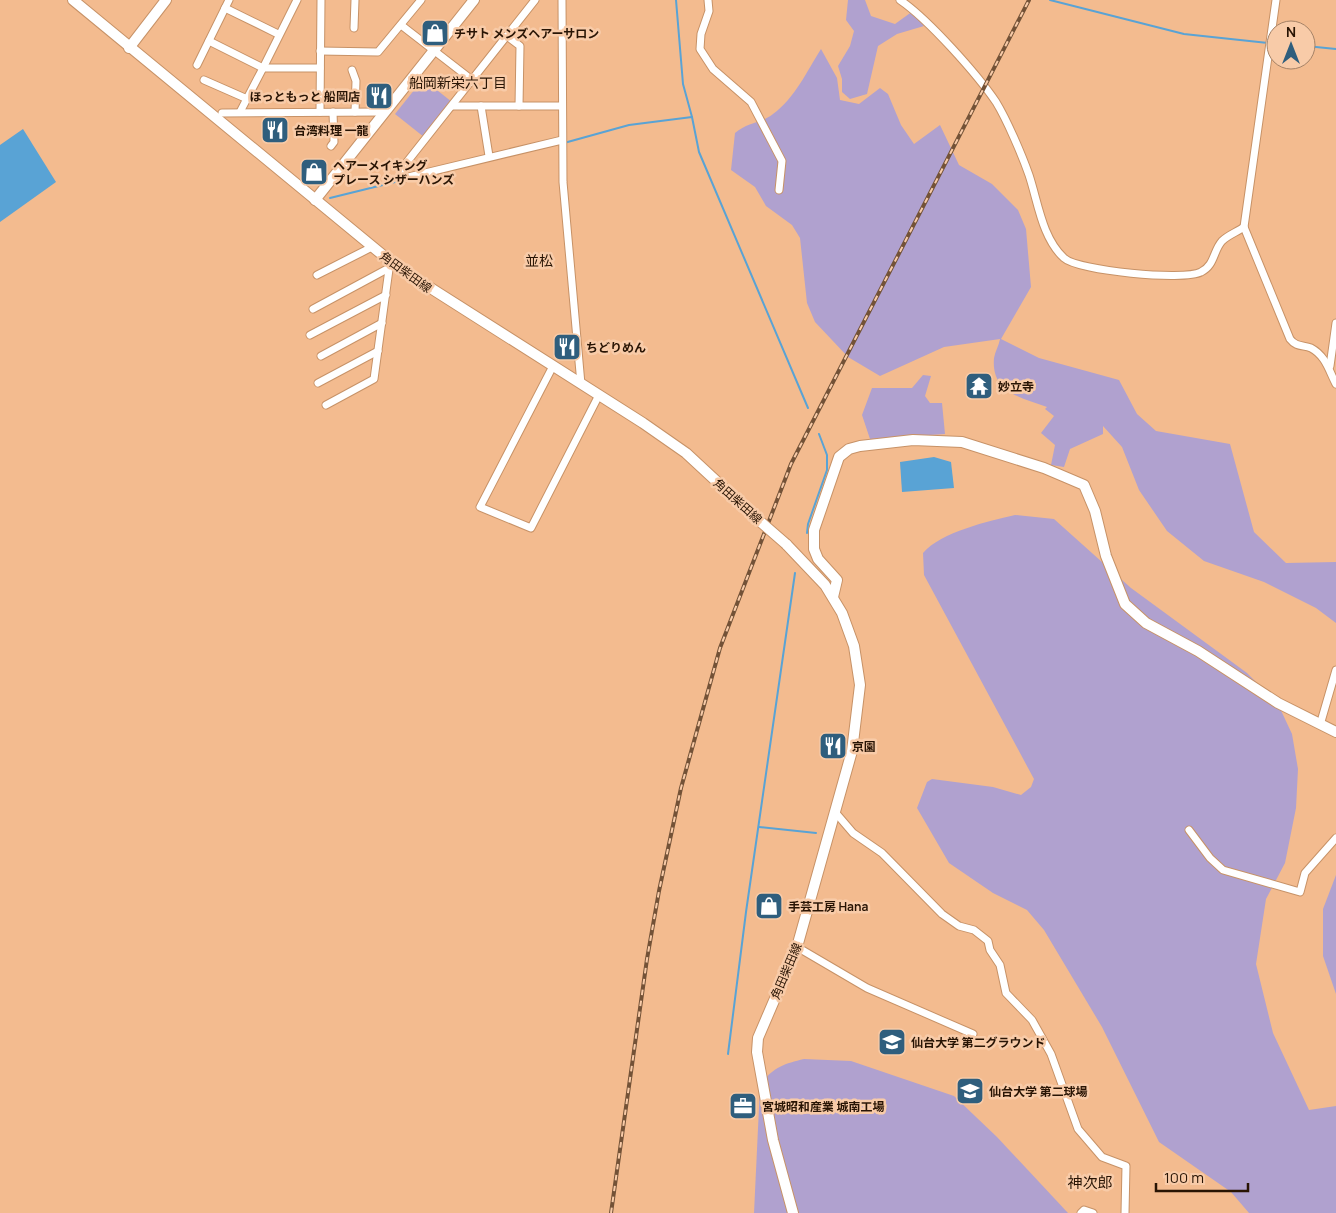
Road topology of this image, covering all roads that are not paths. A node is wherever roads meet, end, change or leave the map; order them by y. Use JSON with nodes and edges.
{"nodes":[{"id":1,"x":73,"y":0,"type":"edge"},
{"id":2,"x":166,"y":0,"type":"edge"},
{"id":3,"x":229,"y":0,"type":"edge"},
{"id":4,"x":297,"y":0,"type":"edge"},
{"id":5,"x":320,"y":0,"type":"edge"},
{"id":6,"x":355,"y":0,"type":"edge"},
{"id":7,"x":474,"y":0,"type":"edge"},
{"id":8,"x":535,"y":0,"type":"edge"},
{"id":9,"x":562,"y":0,"type":"edge"},
{"id":10,"x":708,"y":0,"type":"edge"},
{"id":11,"x":900,"y":0,"type":"edge"},
{"id":12,"x":1276,"y":0,"type":"edge"},
{"id":13,"x":416,"y":2,"type":"edge"},
{"id":14,"x":226,"y":8,"type":"junction"},
{"id":15,"x":401,"y":25,"type":"junction"},
{"id":16,"x":354,"y":28,"type":"dead end"},
{"id":17,"x":278,"y":34,"type":"junction"},
{"id":18,"x":507,"y":36,"type":"junction"},
{"id":19,"x":209,"y":41,"type":"junction"},
{"id":20,"x":129,"y":48,"type":"junction"},
{"id":21,"x":320,"y":51,"type":"junction"},
{"id":22,"x":434,"y":51,"type":"junction"},
{"id":23,"x":197,"y":65,"type":"dead end"},
{"id":24,"x":263,"y":68,"type":"junction"},
{"id":25,"x":320,"y":68,"type":"junction"},
{"id":26,"x":352,"y":70,"type":"dead end"},
{"id":27,"x":204,"y":80,"type":"dead end"},
{"id":28,"x":472,"y":80,"type":"junction"},
{"id":29,"x":245,"y":98,"type":"junction"},
{"id":30,"x":453,"y":106,"type":"junction"},
{"id":31,"x":481,"y":106,"type":"junction"},
{"id":32,"x":519,"y":106,"type":"junction"},
{"id":33,"x":561,"y":106,"type":"junction"},
{"id":34,"x":240,"y":112,"type":"junction"},
{"id":35,"x":320,"y":112,"type":"junction"},
{"id":36,"x":333,"y":112,"type":"junction"},
{"id":37,"x":355,"y":112,"type":"junction"},
{"id":38,"x":385,"y":112,"type":"junction"},
{"id":39,"x":222,"y":113,"type":"dead end"},
{"id":40,"x":562,"y":142,"type":"junction"},
{"id":41,"x":330,"y":146,"type":"dead end"},
{"id":42,"x":489,"y":156,"type":"junction"},
{"id":43,"x":779,"y":190,"type":"dead end"},
{"id":44,"x":315,"y":200,"type":"junction"},
{"id":45,"x":1244,"y":227,"type":"junction"},
{"id":46,"x":372,"y":247,"type":"junction"},
{"id":47,"x":390,"y":265,"type":"junction"},
{"id":48,"x":317,"y":275,"type":"dead end"},
{"id":49,"x":386,"y":295,"type":"junction"},
{"id":50,"x":313,"y":309,"type":"dead end"},
{"id":51,"x":382,"y":323,"type":"junction"},
{"id":52,"x":1336,"y":324,"type":"edge"},
{"id":53,"x":310,"y":335,"type":"dead end"},
{"id":54,"x":378,"y":351,"type":"junction"},
{"id":55,"x":321,"y":356,"type":"dead end"},
{"id":56,"x":553,"y":366,"type":"junction"},
{"id":57,"x":1330,"y":366,"type":"junction"},
{"id":58,"x":318,"y":383,"type":"dead end"},
{"id":59,"x":581,"y":384,"type":"junction"},
{"id":60,"x":1336,"y":384,"type":"edge"},
{"id":61,"x":598,"y":395,"type":"junction"},
{"id":62,"x":326,"y":405,"type":"dead end"},
{"id":63,"x":833,"y":597,"type":"junction"},
{"id":64,"x":1336,"y":670,"type":"edge"},
{"id":65,"x":1320,"y":725,"type":"junction"},
{"id":66,"x":1336,"y":732,"type":"edge"},
{"id":67,"x":834,"y":812,"type":"junction"},
{"id":68,"x":1190,"y":830,"type":"dead end"},
{"id":69,"x":1336,"y":838,"type":"edge"},
{"id":70,"x":797,"y":947,"type":"junction"},
{"id":71,"x":973,"y":1034,"type":"dead end"},
{"id":72,"x":793,"y":1213,"type":"edge"},
{"id":73,"x":1081,"y":1213,"type":"edge"},
{"id":74,"x":1093,"y":1213,"type":"edge"},
{"id":75,"x":1125,"y":1213,"type":"edge"}],
"edges":[{"from":1,"to":20,"type":"main road","name":"角田柴田線"},
{"from":2,"to":20,"type":"main road"},
{"from":3,"to":14,"type":"street"},
{"from":4,"to":17,"type":"street"},
{"from":5,"to":21,"type":"street"},
{"from":6,"to":16,"type":"street"},
{"from":7,"to":22,"type":"main road"},
{"from":8,"to":18,"type":"street"},
{"from":9,"to":33,"type":"street"},
{"from":10,"to":43,"type":"street"},
{"from":11,"to":45,"type":"street"},
{"from":12,"to":45,"type":"street"},
{"from":13,"to":15,"type":"street"},
{"from":14,"to":17,"type":"street"},
{"from":14,"to":19,"type":"street"},
{"from":15,"to":21,"type":"street"},
{"from":15,"to":22,"type":"street"},
{"from":17,"to":24,"type":"street"},
{"from":18,"to":28,"type":"street"},
{"from":18,"to":32,"type":"street"},
{"from":19,"to":23,"type":"street"},
{"from":19,"to":24,"type":"street"},
{"from":20,"to":44,"type":"main road","name":"角田柴田線"},
{"from":21,"to":25,"type":"street"},
{"from":22,"to":28,"type":"street"},
{"from":22,"to":38,"type":"main road"},
{"from":24,"to":25,"type":"street"},
{"from":24,"to":29,"type":"street"},
{"from":25,"to":35,"type":"street"},
{"from":26,"to":37,"type":"street"},
{"from":27,"to":29,"type":"street"},
{"from":28,"to":30,"type":"street"},
{"from":29,"to":34,"type":"street"},
{"from":30,"to":31,"type":"street"},
{"from":30,"to":42,"type":"street"},
{"from":31,"to":32,"type":"street"},
{"from":31,"to":42,"type":"street"},
{"from":32,"to":33,"type":"street"},
{"from":33,"to":40,"type":"street"},
{"from":34,"to":35,"type":"street"},
{"from":34,"to":39,"type":"street"},
{"from":35,"to":36,"type":"street"},
{"from":36,"to":37,"type":"street"},
{"from":36,"to":41,"type":"street"},
{"from":37,"to":38,"type":"street"},
{"from":38,"to":44,"type":"main road"},
{"from":40,"to":42,"type":"street"},
{"from":40,"to":59,"type":"street"},
{"from":44,"to":46,"type":"main road","name":"角田柴田線"},
{"from":45,"to":57,"type":"street"},
{"from":46,"to":47,"type":"main road","name":"角田柴田線"},
{"from":46,"to":48,"type":"street"},
{"from":47,"to":49,"type":"street"},
{"from":47,"to":50,"type":"street"},
{"from":47,"to":56,"type":"main road","name":"角田柴田線"},
{"from":49,"to":51,"type":"street"},
{"from":49,"to":53,"type":"street"},
{"from":51,"to":54,"type":"street"},
{"from":51,"to":55,"type":"street"},
{"from":52,"to":57,"type":"street"},
{"from":54,"to":58,"type":"street"},
{"from":54,"to":62,"type":"street"},
{"from":56,"to":59,"type":"main road","name":"角田柴田線"},
{"from":56,"to":61,"type":"street"},
{"from":57,"to":60,"type":"street"},
{"from":59,"to":61,"type":"main road","name":"角田柴田線"},
{"from":61,"to":63,"type":"main road","name":"角田柴田線","bridge":true},
{"from":63,"to":65,"type":"main road"},
{"from":63,"to":67,"type":"main road","name":"角田柴田線"},
{"from":64,"to":65,"type":"street"},
{"from":65,"to":66,"type":"main road"},
{"from":67,"to":70,"type":"main road","name":"角田柴田線"},
{"from":67,"to":75,"type":"street"},
{"from":68,"to":69,"type":"street"},
{"from":70,"to":71,"type":"street"},
{"from":70,"to":72,"type":"main road","name":"角田柴田線"},
{"from":73,"to":74,"type":"street"}]}
